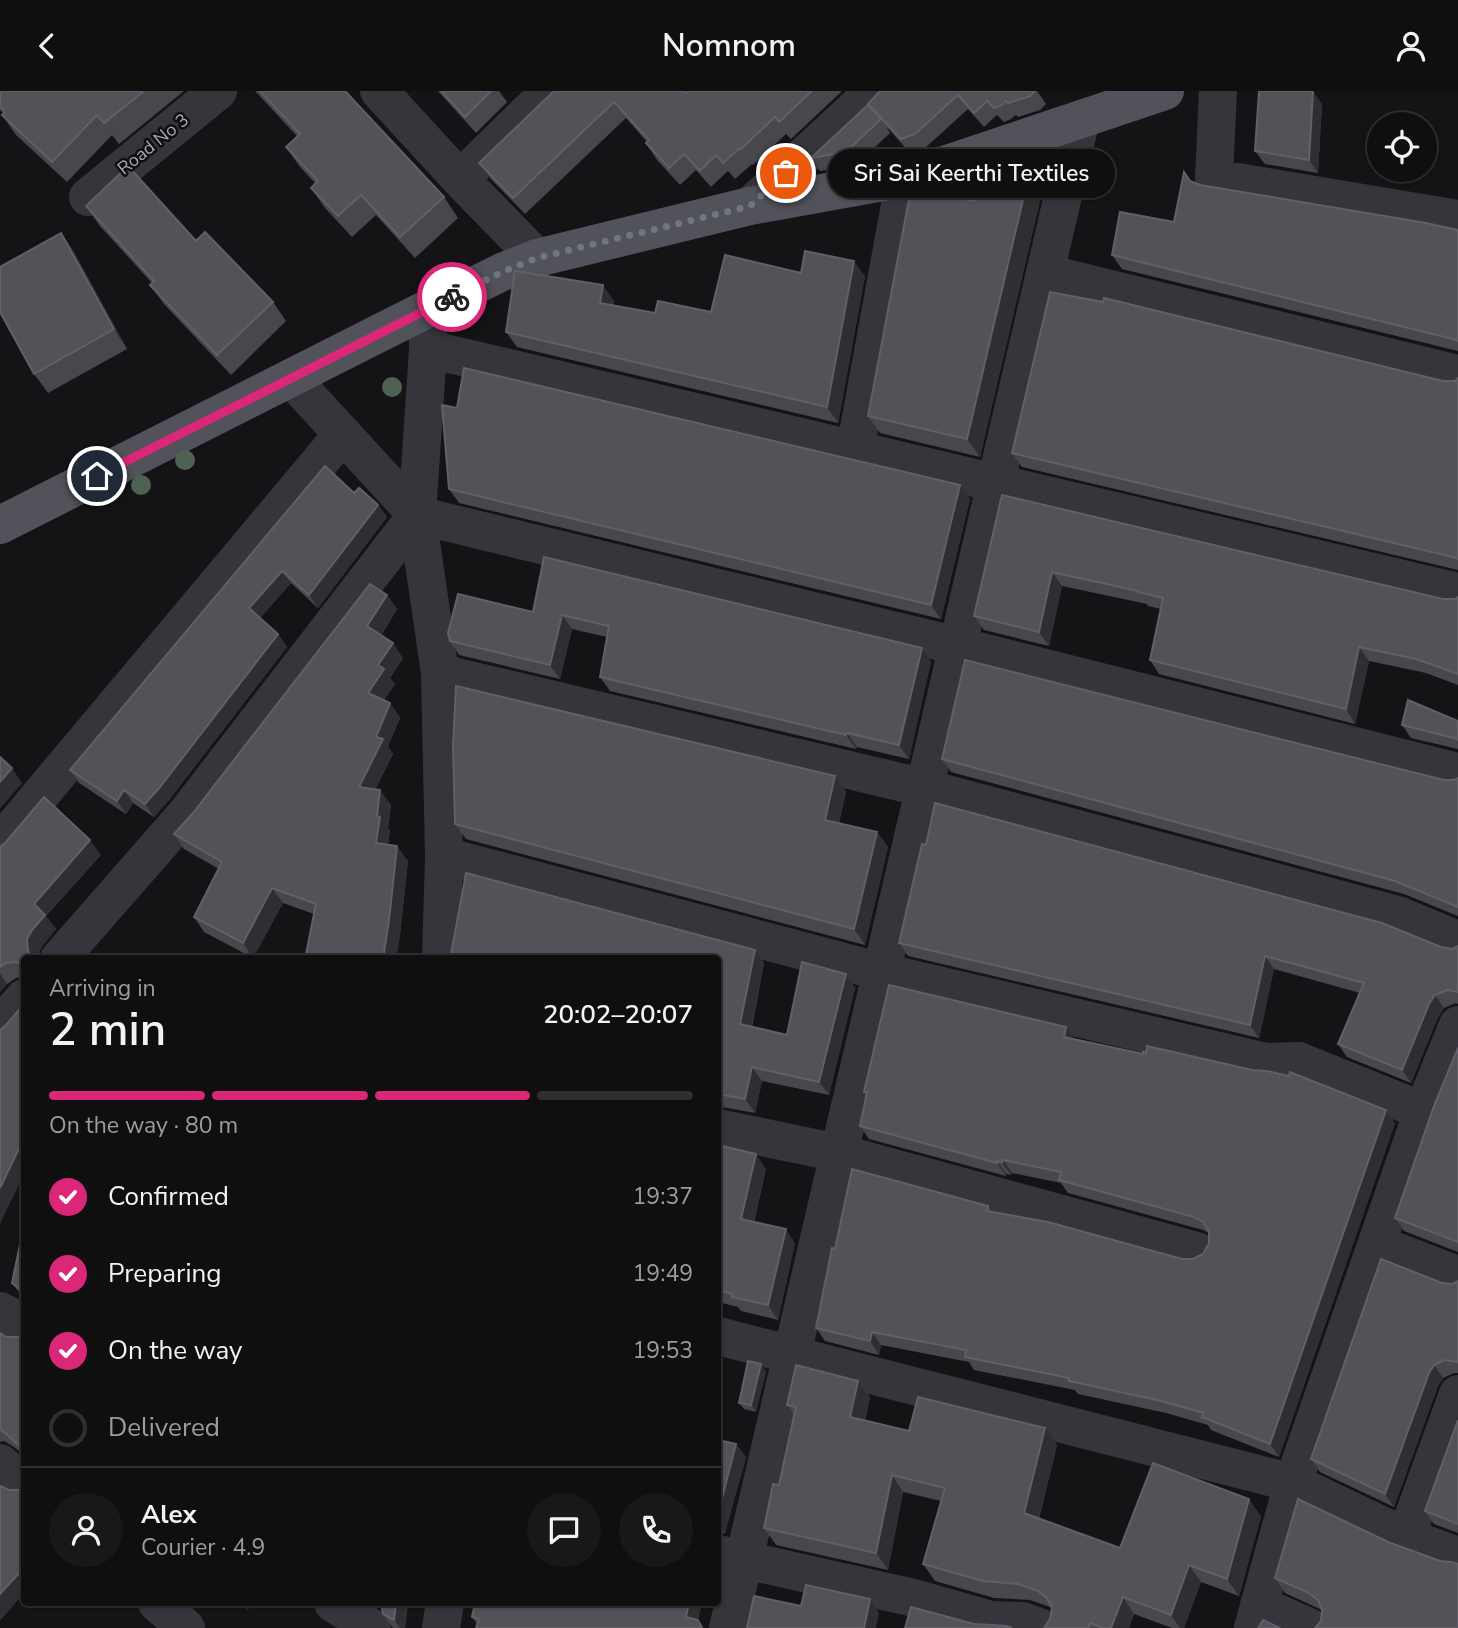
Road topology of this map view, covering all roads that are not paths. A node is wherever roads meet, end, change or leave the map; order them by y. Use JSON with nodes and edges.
{"nodes":[{"id":1,"x":218,"y":91,"type":"edge"},
{"id":2,"x":379,"y":91,"type":"edge"},
{"id":3,"x":550,"y":91,"type":"edge"},
{"id":4,"x":874,"y":91,"type":"edge"},
{"id":5,"x":1165,"y":91,"type":"edge"},
{"id":6,"x":1218,"y":91,"type":"edge"},
{"id":7,"x":1081,"y":119,"type":"junction"},
{"id":8,"x":905,"y":178,"type":"junction"},
{"id":9,"x":460,"y":179,"type":"junction"},
{"id":10,"x":88,"y":197,"type":"dead end"},
{"id":11,"x":750,"y":206,"type":"junction"},
{"id":12,"x":1458,"y":219,"type":"edge"},
{"id":13,"x":537,"y":258,"type":"junction"},
{"id":14,"x":1045,"y":272,"type":"junction"},
{"id":15,"x":429,"y":308,"type":"junction"},
{"id":16,"x":428,"y":349,"type":"junction"},
{"id":17,"x":1458,"y":374,"type":"edge"},
{"id":18,"x":291,"y":378,"type":"junction"},
{"id":19,"x":343,"y":434,"type":"junction"},
{"id":20,"x":855,"y":450,"type":"junction"},
{"id":21,"x":996,"y":483,"type":"junction"},
{"id":22,"x":417,"y":515,"type":"junction"},
{"id":23,"x":0,"y":525,"type":"edge"},
{"id":24,"x":1458,"y":592,"type":"edge"},
{"id":25,"x":958,"y":646,"type":"junction"},
{"id":26,"x":440,"y":673,"type":"junction"},
{"id":27,"x":1458,"y":772,"type":"edge"},
{"id":28,"x":925,"y":788,"type":"junction"},
{"id":29,"x":0,"y":843,"type":"edge"},
{"id":30,"x":443,"y":856,"type":"junction"},
{"id":31,"x":1458,"y":940,"type":"edge"},
{"id":32,"x":63,"y":955,"type":"edge"},
{"id":33,"x":441,"y":955,"type":"edge"},
{"id":34,"x":882,"y":972,"type":"junction"},
{"id":35,"x":21,"y":1002,"type":"edge"},
{"id":36,"x":1458,"y":1025,"type":"edge"},
{"id":37,"x":0,"y":1026,"type":"edge"},
{"id":38,"x":1423,"y":1111,"type":"junction"},
{"id":39,"x":721,"y":1129,"type":"edge"},
{"id":40,"x":839,"y":1153,"type":"junction"},
{"id":41,"x":1377,"y":1244,"type":"junction"},
{"id":42,"x":1198,"y":1251,"type":"dead end"},
{"id":43,"x":1458,"y":1275,"type":"edge"},
{"id":44,"x":721,"y":1337,"type":"edge"},
{"id":45,"x":792,"y":1356,"type":"junction"},
{"id":46,"x":1458,"y":1394,"type":"edge"},
{"id":47,"x":0,"y":1462,"type":"edge"},
{"id":48,"x":21,"y":1481,"type":"edge"},
{"id":49,"x":1293,"y":1483,"type":"junction"},
{"id":50,"x":1406,"y":1537,"type":"junction"},
{"id":51,"x":1458,"y":1556,"type":"edge"},
{"id":52,"x":731,"y":1557,"type":"edge"},
{"id":53,"x":160,"y":1606,"type":"edge"},
{"id":54,"x":338,"y":1606,"type":"edge"},
{"id":55,"x":445,"y":1606,"type":"edge"},
{"id":56,"x":1256,"y":1616,"type":"edge"},
{"id":57,"x":186,"y":1628,"type":"edge"},
{"id":58,"x":372,"y":1628,"type":"edge"},
{"id":59,"x":441,"y":1628,"type":"edge"},
{"id":60,"x":728,"y":1628,"type":"edge"},
{"id":61,"x":1041,"y":1628,"type":"edge"},
{"id":62,"x":1311,"y":1628,"type":"edge"}],
"edges":[{"from":1,"to":10,"type":"street","name":"Road No 3"},
{"from":2,"to":9,"type":"street"},
{"from":3,"to":9,"type":"street"},
{"from":4,"to":11,"type":"street"},
{"from":5,"to":7,"type":"main road"},
{"from":6,"to":12,"type":"street"},
{"from":7,"to":8,"type":"main road"},
{"from":7,"to":14,"type":"street"},
{"from":8,"to":11,"type":"main road"},
{"from":8,"to":20,"type":"street"},
{"from":9,"to":13,"type":"street"},
{"from":11,"to":13,"type":"main road"},
{"from":13,"to":15,"type":"main road"},
{"from":14,"to":17,"type":"street"},
{"from":14,"to":21,"type":"street"},
{"from":15,"to":16,"type":"street"},
{"from":15,"to":18,"type":"main road"},
{"from":16,"to":20,"type":"street"},
{"from":16,"to":22,"type":"street"},
{"from":18,"to":19,"type":"street"},
{"from":18,"to":23,"type":"main road"},
{"from":19,"to":22,"type":"street"},
{"from":19,"to":29,"type":"street"},
{"from":20,"to":21,"type":"street"},
{"from":21,"to":24,"type":"street"},
{"from":21,"to":25,"type":"street"},
{"from":22,"to":25,"type":"street"},
{"from":22,"to":26,"type":"street"},
{"from":22,"to":32,"type":"street"},
{"from":25,"to":27,"type":"street"},
{"from":25,"to":28,"type":"street"},
{"from":26,"to":28,"type":"street"},
{"from":26,"to":30,"type":"street"},
{"from":28,"to":31,"type":"street"},
{"from":28,"to":34,"type":"street"},
{"from":30,"to":33,"type":"street"},
{"from":30,"to":34,"type":"street"},
{"from":34,"to":38,"type":"street"},
{"from":34,"to":40,"type":"street"},
{"from":35,"to":37,"type":"street"},
{"from":36,"to":38,"type":"street"},
{"from":38,"to":41,"type":"street"},
{"from":39,"to":40,"type":"street"},
{"from":40,"to":42,"type":"street"},
{"from":40,"to":45,"type":"street"},
{"from":41,"to":43,"type":"street"},
{"from":41,"to":49,"type":"street"},
{"from":44,"to":45,"type":"street"},
{"from":45,"to":49,"type":"street"},
{"from":45,"to":52,"type":"street"},
{"from":46,"to":50,"type":"street"},
{"from":47,"to":48,"type":"street"},
{"from":49,"to":50,"type":"street"},
{"from":49,"to":56,"type":"street"},
{"from":50,"to":51,"type":"street"},
{"from":52,"to":60,"type":"street"},
{"from":52,"to":61,"type":"street"},
{"from":53,"to":57,"type":"street"},
{"from":54,"to":58,"type":"street"},
{"from":55,"to":59,"type":"street"},
{"from":56,"to":62,"type":"street"}]}
